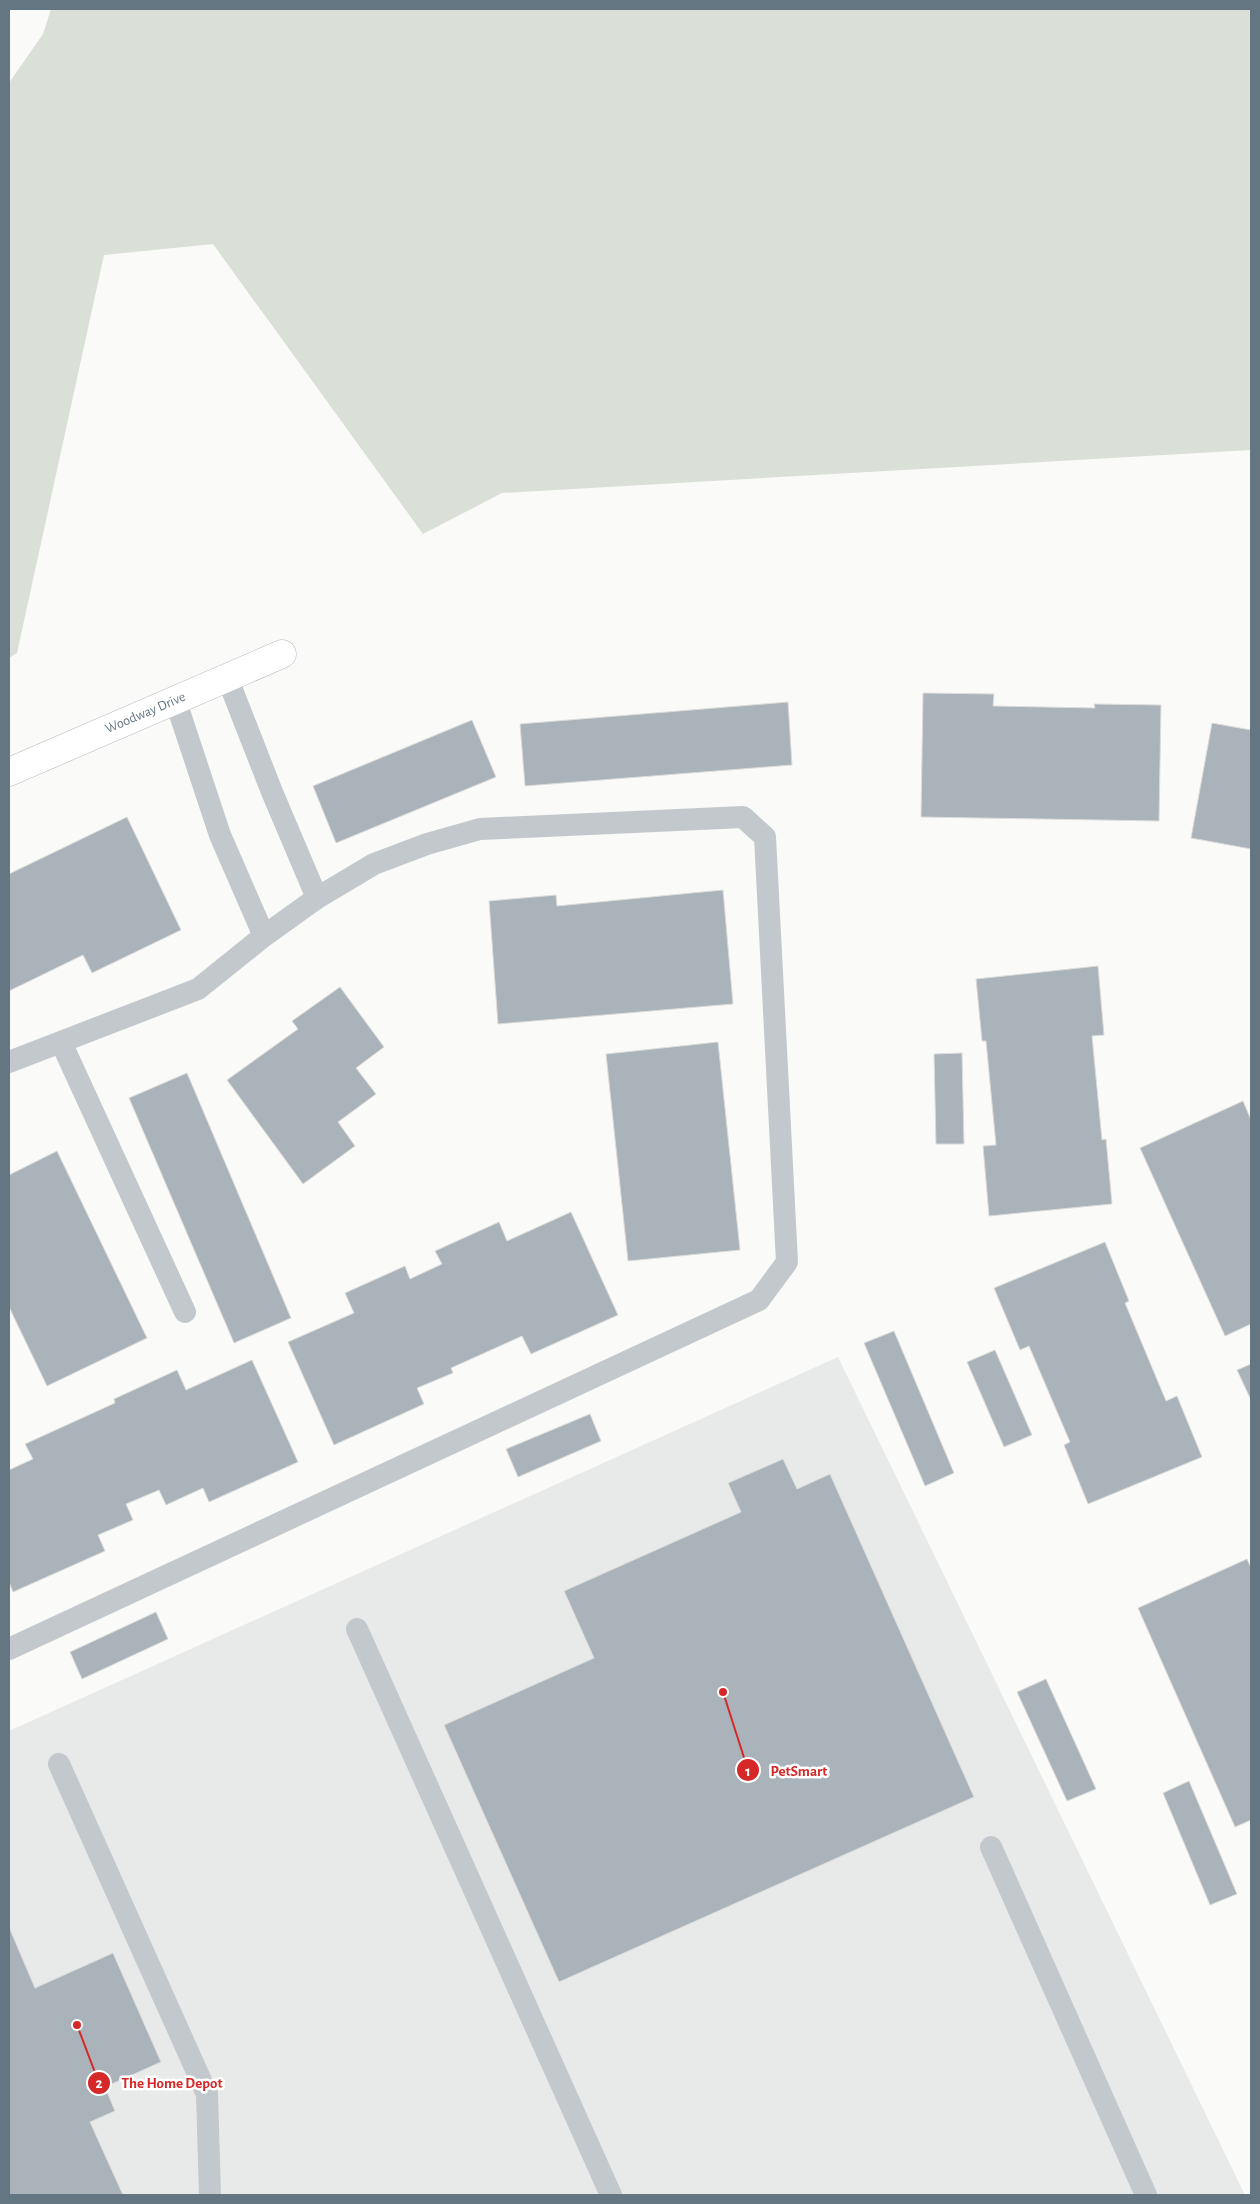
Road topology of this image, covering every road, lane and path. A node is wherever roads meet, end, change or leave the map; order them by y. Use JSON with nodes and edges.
{"nodes":[{"id":1,"x":282,"y":654,"type":"dead end"},
{"id":2,"x":227,"y":677,"type":"junction"},
{"id":3,"x":175,"y":699,"type":"junction"},
{"id":4,"x":9,"y":772,"type":"edge"},
{"id":5,"x":317,"y":898,"type":"junction"},
{"id":6,"x":264,"y":936,"type":"junction"},
{"id":7,"x":61,"y":1042,"type":"junction"},
{"id":8,"x":9,"y":1062,"type":"edge"},
{"id":9,"x":185,"y":1312,"type":"dead end"},
{"id":10,"x":357,"y":1629,"type":"dead end"},
{"id":11,"x":9,"y":1649,"type":"edge"},
{"id":12,"x":59,"y":1764,"type":"dead end"},
{"id":13,"x":991,"y":1847,"type":"dead end"},
{"id":14,"x":210,"y":2195,"type":"edge"},
{"id":15,"x":611,"y":2195,"type":"edge"},
{"id":16,"x":1146,"y":2195,"type":"edge"}],
"edges":[{"from":1,"to":2,"type":"street","name":"Woodway Drive"},
{"from":2,"to":3,"type":"street","name":"Woodway Drive"},
{"from":2,"to":5,"type":"lane"},
{"from":3,"to":4,"type":"street","name":"Woodway Drive"},
{"from":3,"to":6,"type":"lane"},
{"from":5,"to":6,"type":"lane"},
{"from":5,"to":11,"type":"lane"},
{"from":6,"to":7,"type":"lane"},
{"from":7,"to":8,"type":"lane"},
{"from":7,"to":9,"type":"lane"},
{"from":10,"to":15,"type":"lane"},
{"from":12,"to":14,"type":"lane"},
{"from":13,"to":16,"type":"lane"}]}
